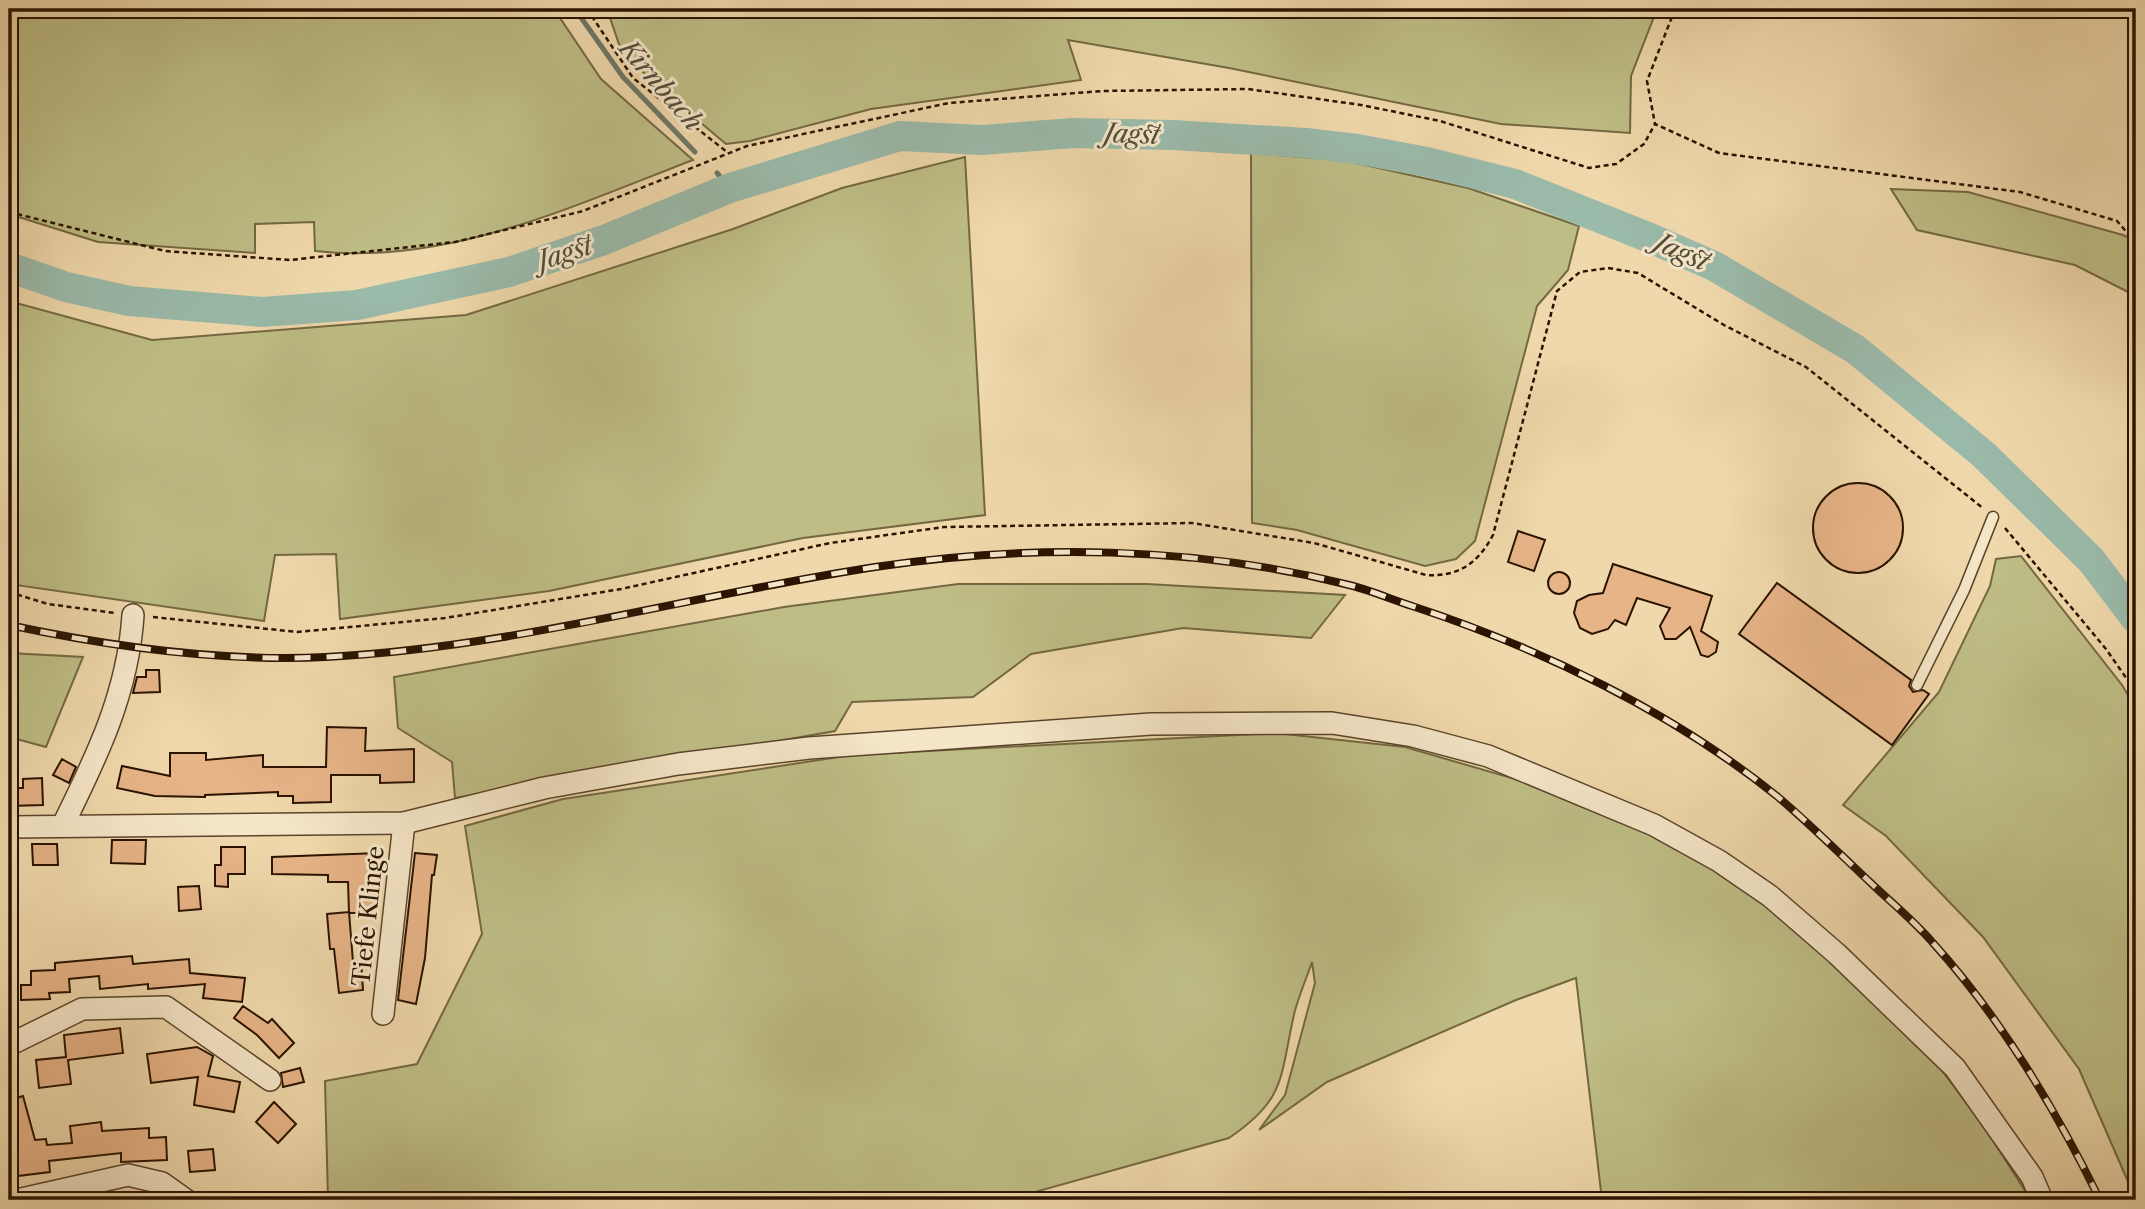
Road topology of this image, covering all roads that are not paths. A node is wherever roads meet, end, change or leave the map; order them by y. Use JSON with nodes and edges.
{"nodes":[{"id":1,"x":1993,"y":517,"type":"road end"},
{"id":2,"x":133,"y":615,"type":"road end"},
{"id":3,"x":1917,"y":685,"type":"dead end"},
{"id":4,"x":404,"y":823,"type":"junction"},
{"id":5,"x":63,"y":825,"type":"junction"},
{"id":6,"x":9,"y":827,"type":"edge"},
{"id":7,"x":383,"y":1014,"type":"dead end"},
{"id":8,"x":9,"y":1045,"type":"edge"},
{"id":9,"x":270,"y":1080,"type":"dead end"},
{"id":10,"x":17,"y":1200,"type":"edge"},
{"id":11,"x":186,"y":1200,"type":"edge"},
{"id":12,"x":2042,"y":1200,"type":"edge"}],
"edges":[{"from":1,"to":3,"type":"lane"},
{"from":2,"to":5,"type":"street"},
{"from":4,"to":5,"type":"street"},
{"from":4,"to":7,"type":"street","name":"Tiefe Klinge"},
{"from":4,"to":12,"type":"street"},
{"from":5,"to":6,"type":"street"},
{"from":8,"to":9,"type":"street"},
{"from":10,"to":11,"type":"street"}]}
